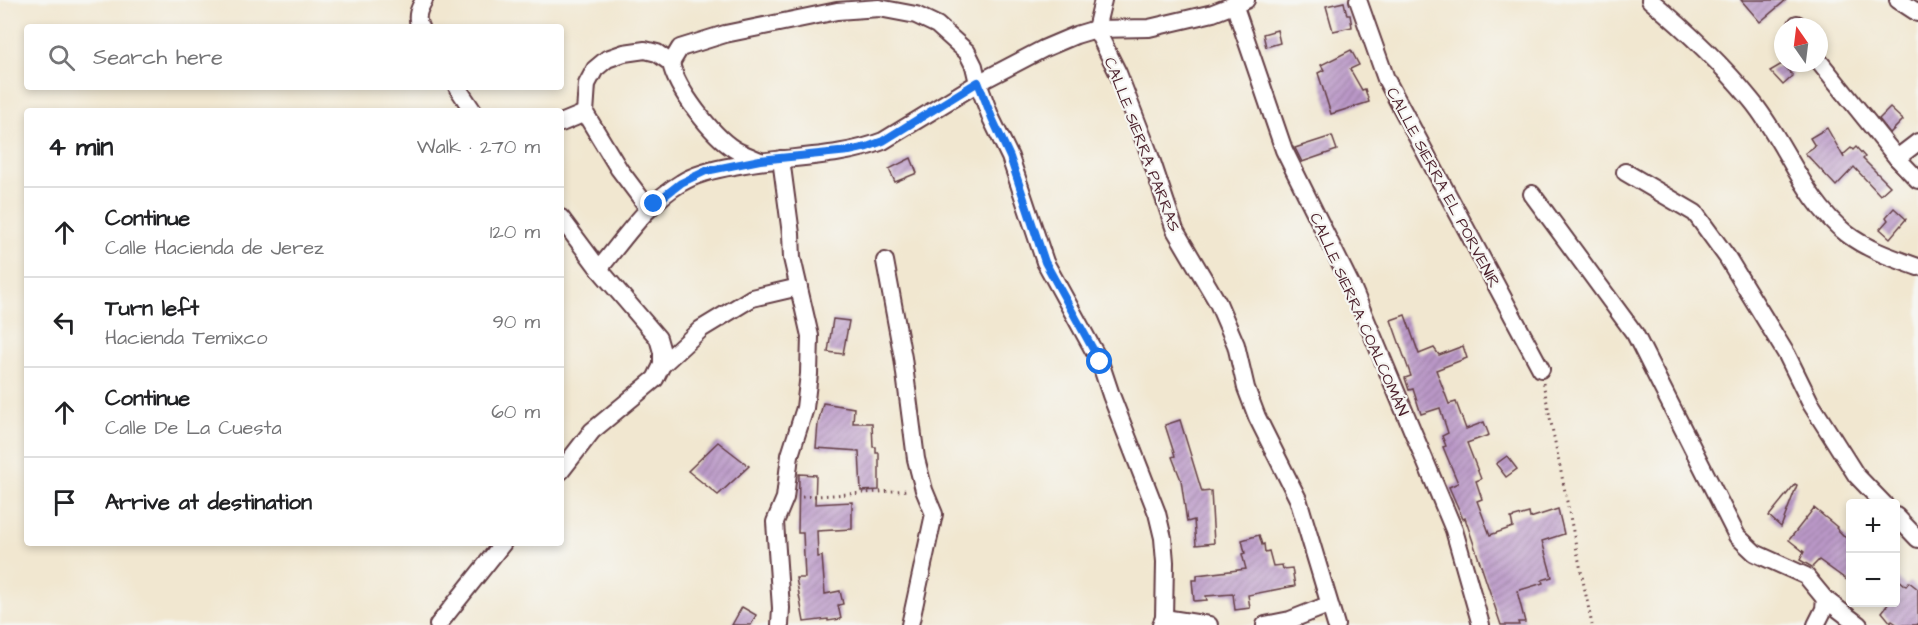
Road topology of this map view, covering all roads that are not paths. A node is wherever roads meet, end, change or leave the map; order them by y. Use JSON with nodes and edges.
{"nodes":[{"id":1,"x":424,"y":0,"type":"edge"},
{"id":2,"x":1103,"y":0,"type":"edge"},
{"id":3,"x":1358,"y":0,"type":"edge"},
{"id":4,"x":1650,"y":0,"type":"edge"},
{"id":5,"x":1898,"y":0,"type":"edge"},
{"id":6,"x":1240,"y":2,"type":"edge"},
{"id":7,"x":1918,"y":13,"type":"edge"},
{"id":8,"x":418,"y":24,"type":"edge"},
{"id":9,"x":1096,"y":29,"type":"junction"},
{"id":10,"x":670,"y":63,"type":"junction"},
{"id":11,"x":1828,"y":72,"type":"edge"},
{"id":12,"x":978,"y":82,"type":"junction"},
{"id":13,"x":459,"y":90,"type":"edge"},
{"id":14,"x":471,"y":108,"type":"edge"},
{"id":15,"x":585,"y":113,"type":"junction"},
{"id":16,"x":564,"y":122,"type":"edge"},
{"id":17,"x":1918,"y":142,"type":"edge"},
{"id":18,"x":1897,"y":158,"type":"junction"},
{"id":19,"x":781,"y":159,"type":"junction"},
{"id":20,"x":760,"y":160,"type":"junction"},
{"id":21,"x":1624,"y":172,"type":"dead end"},
{"id":22,"x":1918,"y":180,"type":"edge"},
{"id":23,"x":1532,"y":194,"type":"dead end"},
{"id":24,"x":649,"y":209,"type":"junction"},
{"id":25,"x":564,"y":222,"type":"edge"},
{"id":26,"x":885,"y":261,"type":"dead end"},
{"id":27,"x":1918,"y":267,"type":"edge"},
{"id":28,"x":599,"y":269,"type":"junction"},
{"id":29,"x":799,"y":287,"type":"junction"},
{"id":30,"x":662,"y":365,"type":"junction"},
{"id":31,"x":1541,"y":369,"type":"road end"},
{"id":32,"x":564,"y":467,"type":"edge"},
{"id":33,"x":1879,"y":499,"type":"edge"},
{"id":34,"x":1900,"y":520,"type":"edge"},
{"id":35,"x":1918,"y":539,"type":"edge"},
{"id":36,"x":501,"y":546,"type":"edge"},
{"id":37,"x":1826,"y":599,"type":"junction"},
{"id":38,"x":1329,"y":605,"type":"junction"},
{"id":39,"x":1163,"y":621,"type":"edge"},
{"id":40,"x":911,"y":624,"type":"edge"},
{"id":41,"x":438,"y":625,"type":"edge"},
{"id":42,"x":780,"y":625,"type":"edge"},
{"id":43,"x":1209,"y":625,"type":"edge"},
{"id":44,"x":1265,"y":625,"type":"edge"},
{"id":45,"x":1336,"y":625,"type":"edge"},
{"id":46,"x":1481,"y":625,"type":"edge"},
{"id":47,"x":1816,"y":625,"type":"edge"},
{"id":48,"x":1859,"y":625,"type":"edge"}],
"edges":[{"from":1,"to":8,"type":"street"},
{"from":2,"to":9,"type":"street"},
{"from":3,"to":31,"type":"street","name":"CALLE SIERRA EL PORVENIR"},
{"from":4,"to":27,"type":"street"},
{"from":5,"to":7,"type":"street"},
{"from":6,"to":9,"type":"street"},
{"from":6,"to":46,"type":"street","name":"CALLE SIERRA COALCOMÁN"},
{"from":9,"to":12,"type":"street"},
{"from":9,"to":38,"type":"street","name":"CALLE SIERRA PARRAS"},
{"from":10,"to":12,"type":"street"},
{"from":10,"to":15,"type":"street"},
{"from":10,"to":20,"type":"street"},
{"from":11,"to":18,"type":"street"},
{"from":12,"to":19,"type":"street"},
{"from":12,"to":39,"type":"street"},
{"from":13,"to":14,"type":"street"},
{"from":15,"to":16,"type":"street"},
{"from":15,"to":24,"type":"street"},
{"from":17,"to":18,"type":"street"},
{"from":18,"to":22,"type":"street"},
{"from":19,"to":20,"type":"street"},
{"from":19,"to":29,"type":"street"},
{"from":20,"to":24,"type":"street"},
{"from":21,"to":33,"type":"street"},
{"from":23,"to":37,"type":"street"},
{"from":24,"to":28,"type":"street"},
{"from":25,"to":28,"type":"street"},
{"from":26,"to":40,"type":"street"},
{"from":28,"to":30,"type":"street"},
{"from":29,"to":30,"type":"street"},
{"from":29,"to":42,"type":"street"},
{"from":30,"to":32,"type":"street"},
{"from":34,"to":35,"type":"street"},
{"from":36,"to":41,"type":"street"},
{"from":37,"to":47,"type":"street"},
{"from":37,"to":48,"type":"street"},
{"from":38,"to":44,"type":"street"},
{"from":38,"to":45,"type":"street","name":"CALLE SIERRA PARRAS"},
{"from":39,"to":43,"type":"street"}]}
